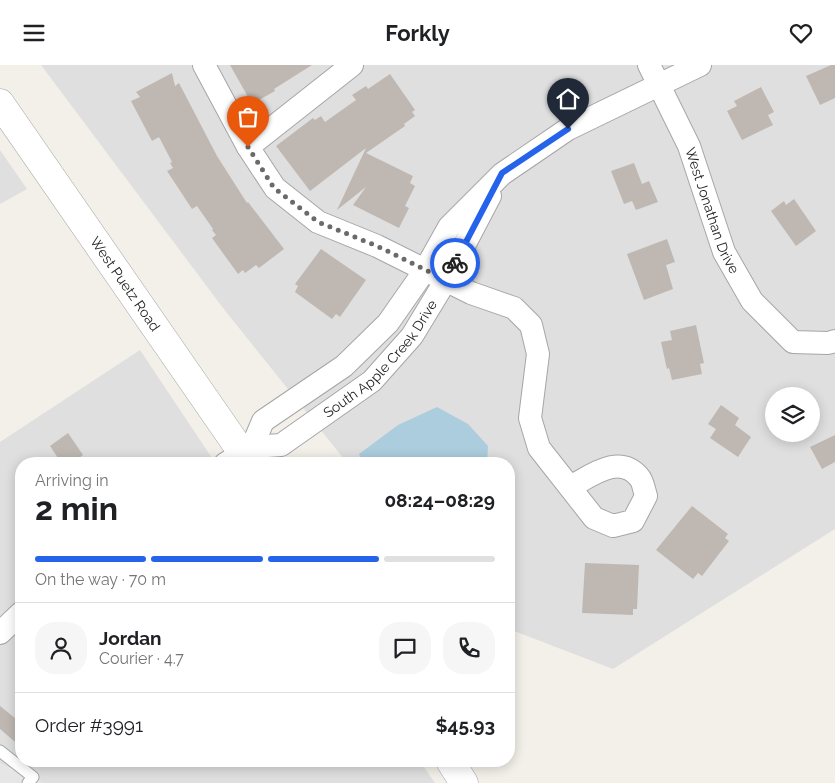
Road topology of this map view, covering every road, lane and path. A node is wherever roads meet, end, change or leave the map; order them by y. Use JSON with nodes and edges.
{"nodes":[{"id":1,"x":204,"y":65,"type":"edge"},
{"id":2,"x":352,"y":65,"type":"edge"},
{"id":3,"x":649,"y":65,"type":"edge"},
{"id":4,"x":700,"y":65,"type":"edge"},
{"id":5,"x":660,"y":85,"type":"junction"},
{"id":6,"x":0,"y":103,"type":"edge"},
{"id":7,"x":248,"y":147,"type":"junction"},
{"id":8,"x":502,"y":173,"type":"junction"},
{"id":9,"x":425,"y":270,"type":"junction"},
{"id":10,"x":446,"y":280,"type":"junction"},
{"id":11,"x":835,"y":341,"type":"edge"},
{"id":12,"x":344,"y":367,"type":"junction"},
{"id":13,"x":360,"y":389,"type":"junction"},
{"id":14,"x":242,"y":457,"type":"edge"},
{"id":15,"x":570,"y":487,"type":"dead end"},
{"id":16,"x":15,"y":619,"type":"edge"},
{"id":17,"x":0,"y":633,"type":"edge"},
{"id":18,"x":0,"y":751,"type":"edge"},
{"id":19,"x":15,"y":763,"type":"edge"},
{"id":20,"x":20,"y":767,"type":"edge"},
{"id":21,"x":454,"y":767,"type":"edge"},
{"id":22,"x":28,"y":783,"type":"edge"},
{"id":23,"x":464,"y":783,"type":"edge"}],
"edges":[{"from":1,"to":7,"type":"street"},
{"from":2,"to":7,"type":"street"},
{"from":3,"to":5,"type":"street","name":"West Jonathan Drive"},
{"from":4,"to":5,"type":"street","name":"South Apple Creek Drive"},
{"from":5,"to":8,"type":"street","name":"South Apple Creek Drive"},
{"from":5,"to":11,"type":"street","name":"West Jonathan Drive"},
{"from":6,"to":14,"type":"street","name":"West Puetz Road"},
{"from":7,"to":9,"type":"street"},
{"from":8,"to":9,"type":"street","name":"South Apple Creek Drive"},
{"from":8,"to":10,"type":"street","name":"South Apple Creek Drive"},
{"from":9,"to":10,"type":"street"},
{"from":9,"to":12,"type":"street","name":"South Apple Creek Drive"},
{"from":10,"to":13,"type":"street","name":"South Apple Creek Drive"},
{"from":10,"to":15,"type":"street"},
{"from":12,"to":13,"type":"street"},
{"from":12,"to":14,"type":"street","name":"South Apple Creek Drive"},
{"from":13,"to":14,"type":"street","name":"South Apple Creek Drive"},
{"from":16,"to":17,"type":"street"},
{"from":18,"to":19,"type":"lane"},
{"from":20,"to":22,"type":"lane"},
{"from":21,"to":23,"type":"street"}]}
